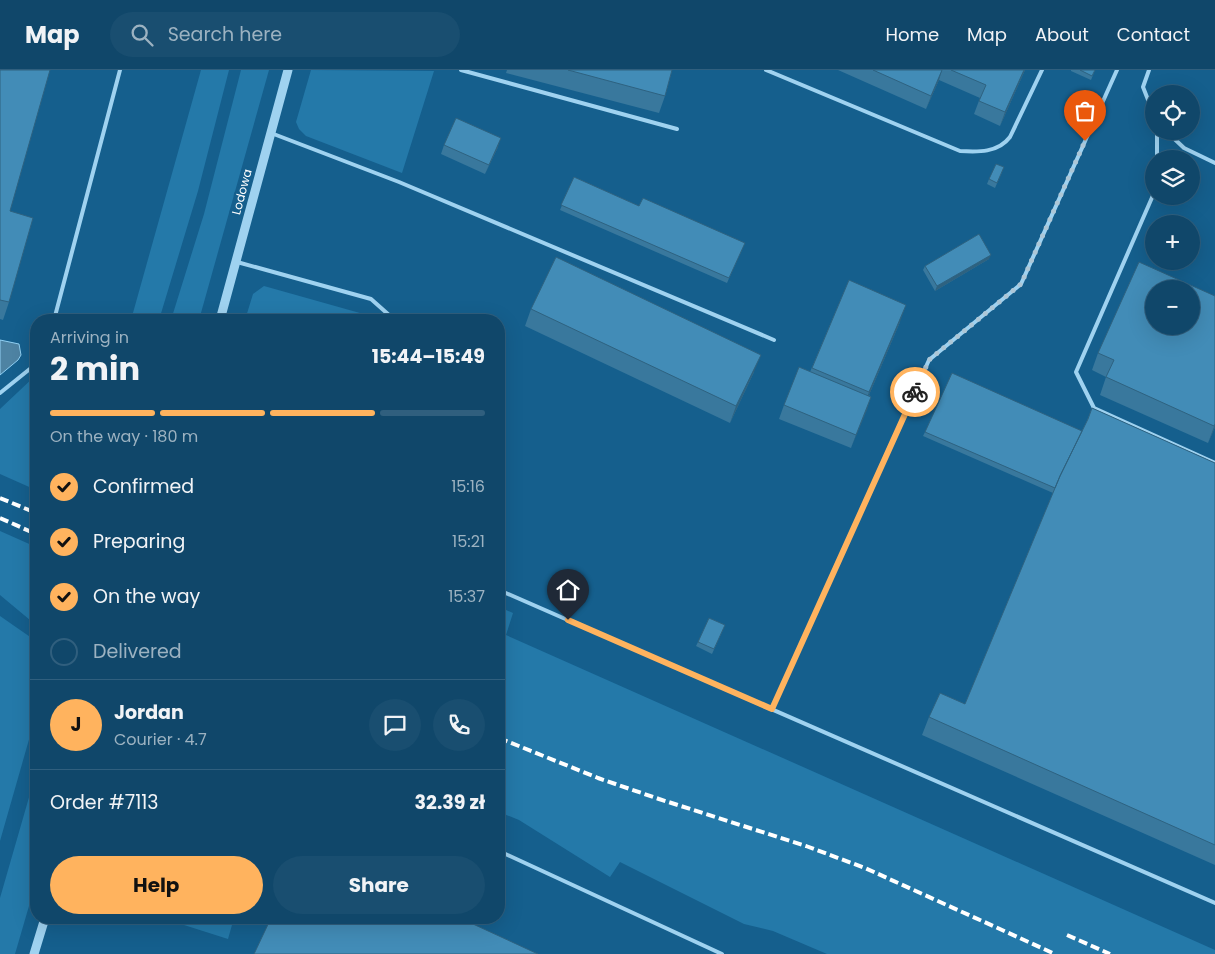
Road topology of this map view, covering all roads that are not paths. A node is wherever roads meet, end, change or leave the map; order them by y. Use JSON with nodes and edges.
{"nodes":[{"id":1,"x":120,"y":70,"type":"edge"},
{"id":2,"x":288,"y":70,"type":"edge"},
{"id":3,"x":461,"y":70,"type":"edge"},
{"id":4,"x":766,"y":70,"type":"edge"},
{"id":5,"x":1042,"y":70,"type":"edge"},
{"id":6,"x":1117,"y":70,"type":"edge"},
{"id":7,"x":1149,"y":70,"type":"edge"},
{"id":8,"x":1145,"y":92,"type":"edge"},
{"id":9,"x":677,"y":129,"type":"dead end"},
{"id":10,"x":271,"y":133,"type":"junction"},
{"id":11,"x":1176,"y":140,"type":"edge"},
{"id":12,"x":1215,"y":162,"type":"edge"},
{"id":13,"x":1148,"y":205,"type":"edge"},
{"id":14,"x":237,"y":262,"type":"junction"},
{"id":15,"x":56,"y":314,"type":"edge"},
{"id":16,"x":222,"y":314,"type":"edge"},
{"id":17,"x":388,"y":314,"type":"edge"},
{"id":18,"x":774,"y":340,"type":"dead end"},
{"id":19,"x":30,"y":369,"type":"edge"},
{"id":20,"x":0,"y":393,"type":"edge"},
{"id":21,"x":1215,"y":463,"type":"edge"},
{"id":22,"x":505,"y":593,"type":"edge"},
{"id":23,"x":772,"y":709,"type":"junction"},
{"id":24,"x":505,"y":853,"type":"edge"},
{"id":25,"x":1215,"y":904,"type":"edge"},
{"id":26,"x":44,"y":924,"type":"edge"},
{"id":27,"x":34,"y":954,"type":"edge"},
{"id":28,"x":722,"y":954,"type":"edge"}],
"edges":[{"from":1,"to":15,"type":"lane"},
{"from":2,"to":10,"type":"street","name":"Lodowa"},
{"from":3,"to":9,"type":"lane"},
{"from":4,"to":5,"type":"lane"},
{"from":6,"to":23,"type":"lane"},
{"from":7,"to":8,"type":"lane"},
{"from":10,"to":14,"type":"street","name":"Lodowa"},
{"from":10,"to":18,"type":"lane"},
{"from":11,"to":12,"type":"lane"},
{"from":13,"to":21,"type":"lane"},
{"from":14,"to":16,"type":"street","name":"Lodowa"},
{"from":14,"to":17,"type":"lane"},
{"from":19,"to":20,"type":"lane"},
{"from":22,"to":23,"type":"lane"},
{"from":23,"to":25,"type":"lane"},
{"from":24,"to":28,"type":"lane"},
{"from":26,"to":27,"type":"street"}]}
